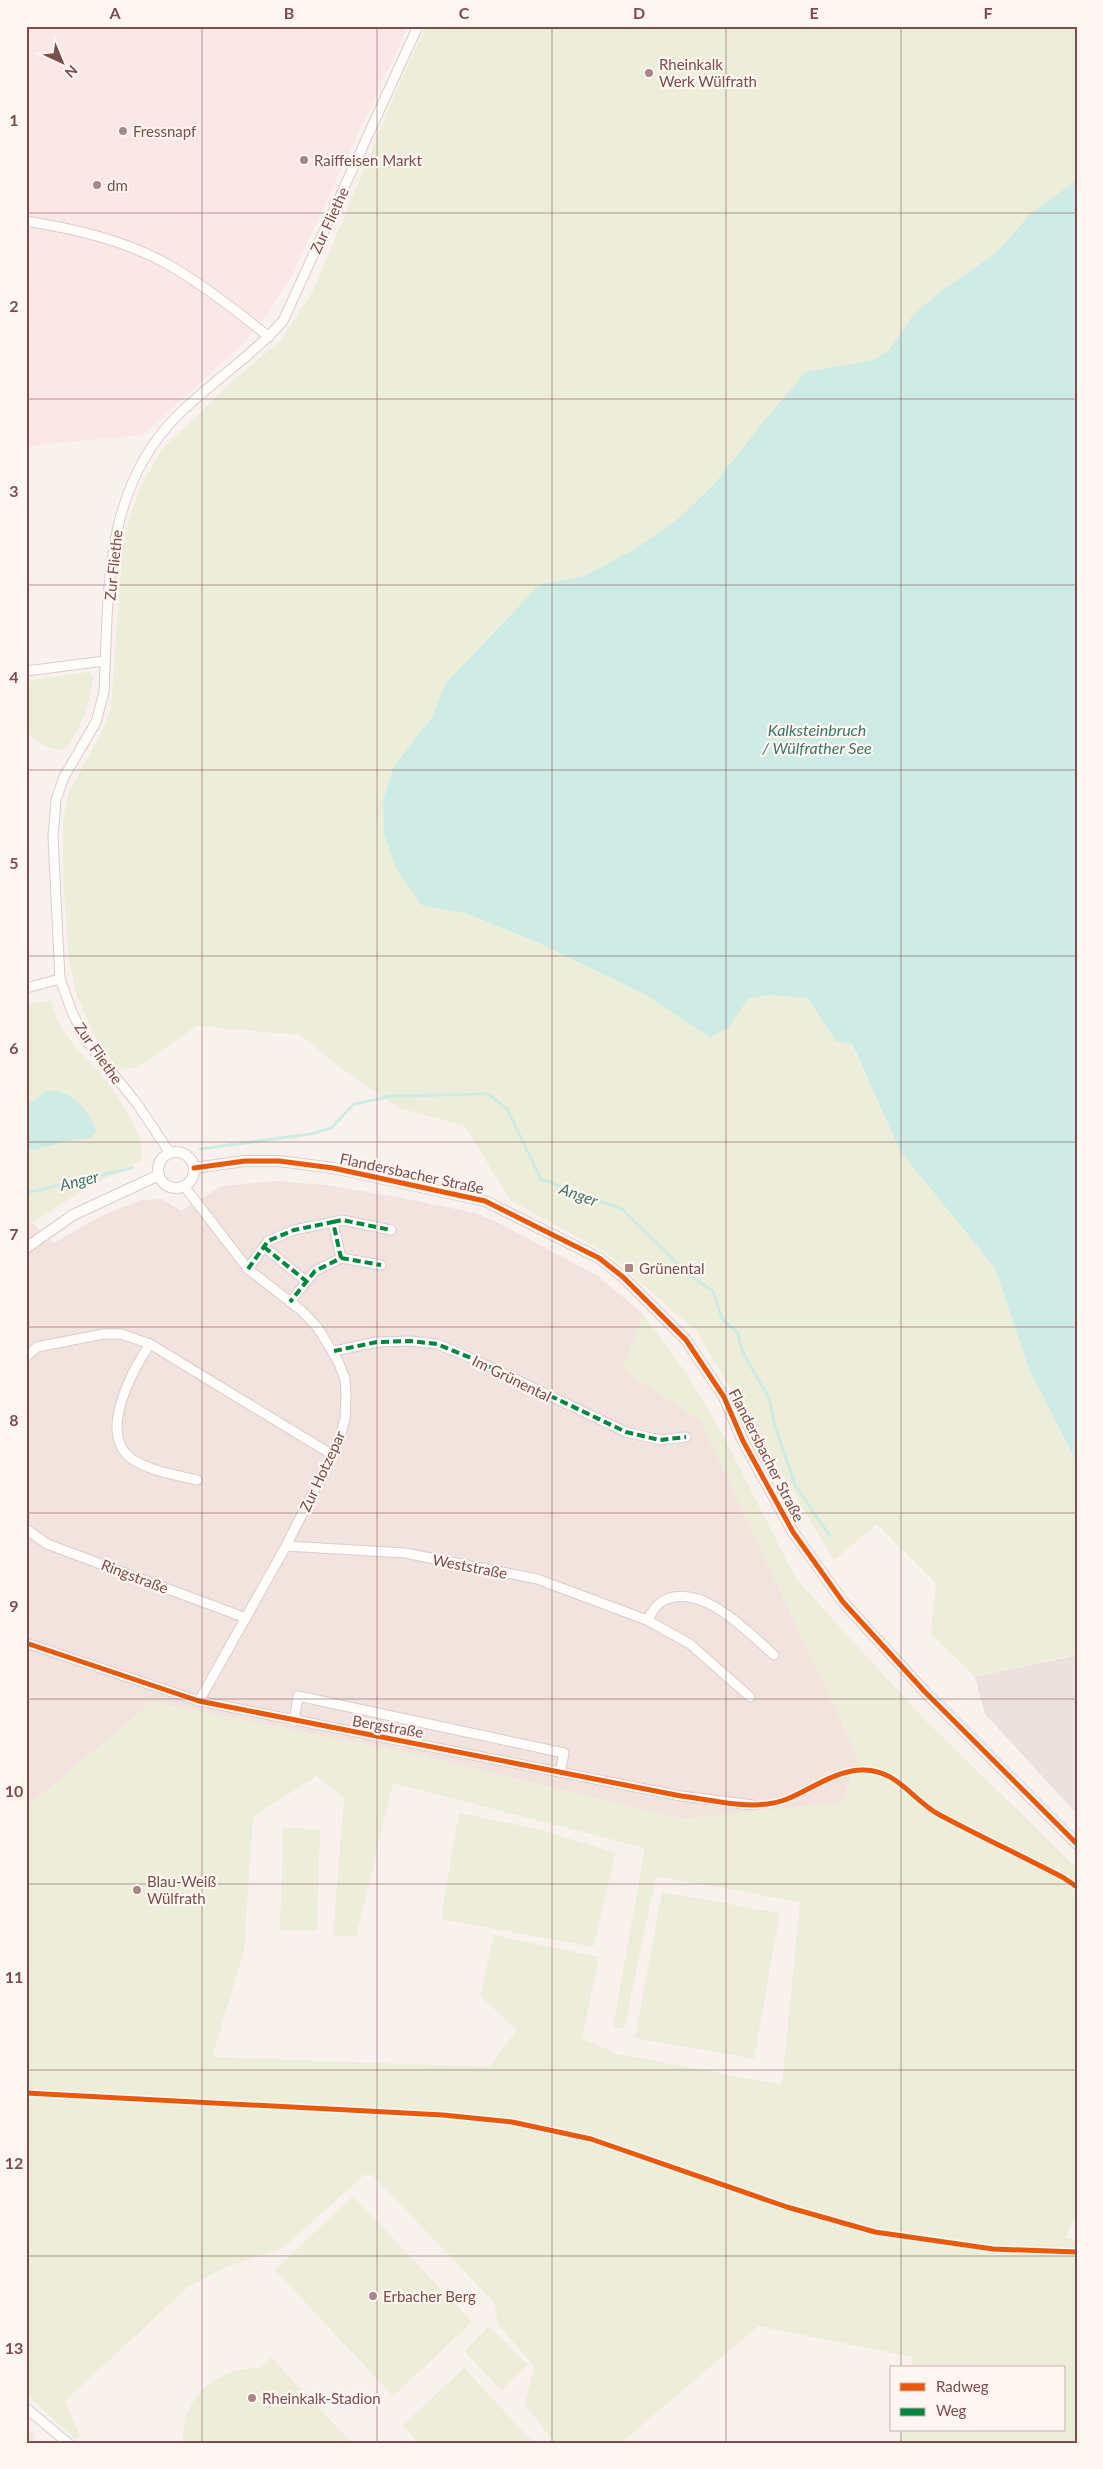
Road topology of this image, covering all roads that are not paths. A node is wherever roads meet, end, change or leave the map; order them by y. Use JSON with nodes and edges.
{"nodes":[{"id":1,"x":418,"y":26,"type":"edge"},
{"id":2,"x":26,"y":222,"type":"edge"},
{"id":3,"x":269,"y":337,"type":"junction"},
{"id":4,"x":105,"y":661,"type":"junction"},
{"id":5,"x":26,"y":671,"type":"edge"},
{"id":6,"x":60,"y":979,"type":"junction"},
{"id":7,"x":26,"y":988,"type":"edge"},
{"id":8,"x":170,"y":1153,"type":"junction"},
{"id":9,"x":194,"y":1168,"type":"junction"},
{"id":10,"x":159,"y":1175,"type":"junction"},
{"id":11,"x":184,"y":1186,"type":"junction"},
{"id":12,"x":333,"y":1222,"type":"junction"},
{"id":13,"x":391,"y":1230,"type":"dead end"},
{"id":14,"x":264,"y":1247,"type":"junction"},
{"id":15,"x":26,"y":1248,"type":"edge"},
{"id":16,"x":341,"y":1258,"type":"junction"},
{"id":17,"x":381,"y":1265,"type":"dead end"},
{"id":18,"x":248,"y":1269,"type":"junction"},
{"id":19,"x":306,"y":1281,"type":"junction"},
{"id":20,"x":290,"y":1302,"type":"junction"},
{"id":21,"x":150,"y":1344,"type":"junction"},
{"id":22,"x":334,"y":1352,"type":"junction"},
{"id":23,"x":26,"y":1358,"type":"edge"},
{"id":24,"x":686,"y":1437,"type":"dead end"},
{"id":25,"x":331,"y":1454,"type":"junction"},
{"id":26,"x":198,"y":1480,"type":"dead end"},
{"id":27,"x":26,"y":1529,"type":"edge"},
{"id":28,"x":286,"y":1546,"type":"junction"},
{"id":29,"x":246,"y":1618,"type":"junction"},
{"id":30,"x":646,"y":1620,"type":"junction"},
{"id":31,"x":26,"y":1642,"type":"edge"},
{"id":32,"x":774,"y":1655,"type":"dead end"},
{"id":33,"x":750,"y":1697,"type":"dead end"},
{"id":34,"x":200,"y":1701,"type":"junction"},
{"id":35,"x":294,"y":1722,"type":"junction"},
{"id":36,"x":560,"y":1772,"type":"junction"},
{"id":37,"x":753,"y":1805,"type":"dead end"},
{"id":38,"x":1077,"y":1844,"type":"edge"},
{"id":39,"x":26,"y":2408,"type":"edge"},
{"id":40,"x":68,"y":2443,"type":"edge"}],
"edges":[{"from":1,"to":3,"type":"street","name":"Zur Fliethe"},
{"from":2,"to":3,"type":"street"},
{"from":3,"to":4,"type":"street","name":"Zur Fliethe"},
{"from":4,"to":5,"type":"street"},
{"from":4,"to":6,"type":"street","name":"Zur Fliethe"},
{"from":6,"to":7,"type":"street"},
{"from":6,"to":8,"type":"street","name":"Zur Fliethe"},
{"from":8,"to":9,"type":"street"},
{"from":8,"to":10,"type":"street"},
{"from":9,"to":11,"type":"street"},
{"from":9,"to":38,"type":"street","name":"Flandersbacher Straße"},
{"from":10,"to":11,"type":"street"},
{"from":10,"to":15,"type":"street"},
{"from":11,"to":18,"type":"street","name":"Zur Hotzepar"},
{"from":12,"to":13,"type":"street"},
{"from":12,"to":14,"type":"street"},
{"from":12,"to":16,"type":"street"},
{"from":14,"to":18,"type":"street"},
{"from":14,"to":19,"type":"street"},
{"from":16,"to":17,"type":"street"},
{"from":16,"to":19,"type":"street"},
{"from":18,"to":20,"type":"street","name":"Zur Hotzepar"},
{"from":19,"to":20,"type":"street"},
{"from":20,"to":22,"type":"street","name":"Zur Hotzepar"},
{"from":21,"to":23,"type":"street"},
{"from":21,"to":25,"type":"street"},
{"from":21,"to":26,"type":"street"},
{"from":22,"to":24,"type":"street","name":"Im Grünental"},
{"from":22,"to":25,"type":"street","name":"Zur Hotzepar"},
{"from":25,"to":28,"type":"street","name":"Zur Hotzepar"},
{"from":27,"to":29,"type":"street","name":"Ringstraße"},
{"from":28,"to":29,"type":"street","name":"Zur Hotzepar"},
{"from":28,"to":30,"type":"street","name":"Weststraße"},
{"from":29,"to":34,"type":"street","name":"Zur Hotzepar"},
{"from":30,"to":32,"type":"street"},
{"from":30,"to":33,"type":"street","name":"Weststraße"},
{"from":31,"to":34,"type":"street","name":"Bergstraße"},
{"from":34,"to":35,"type":"street","name":"Bergstraße"},
{"from":35,"to":36,"type":"street","name":"Bergstraße"},
{"from":35,"to":36,"type":"street","name":"Bergstraße"},
{"from":36,"to":37,"type":"street","name":"Bergstraße"},
{"from":39,"to":40,"type":"street"}]}
